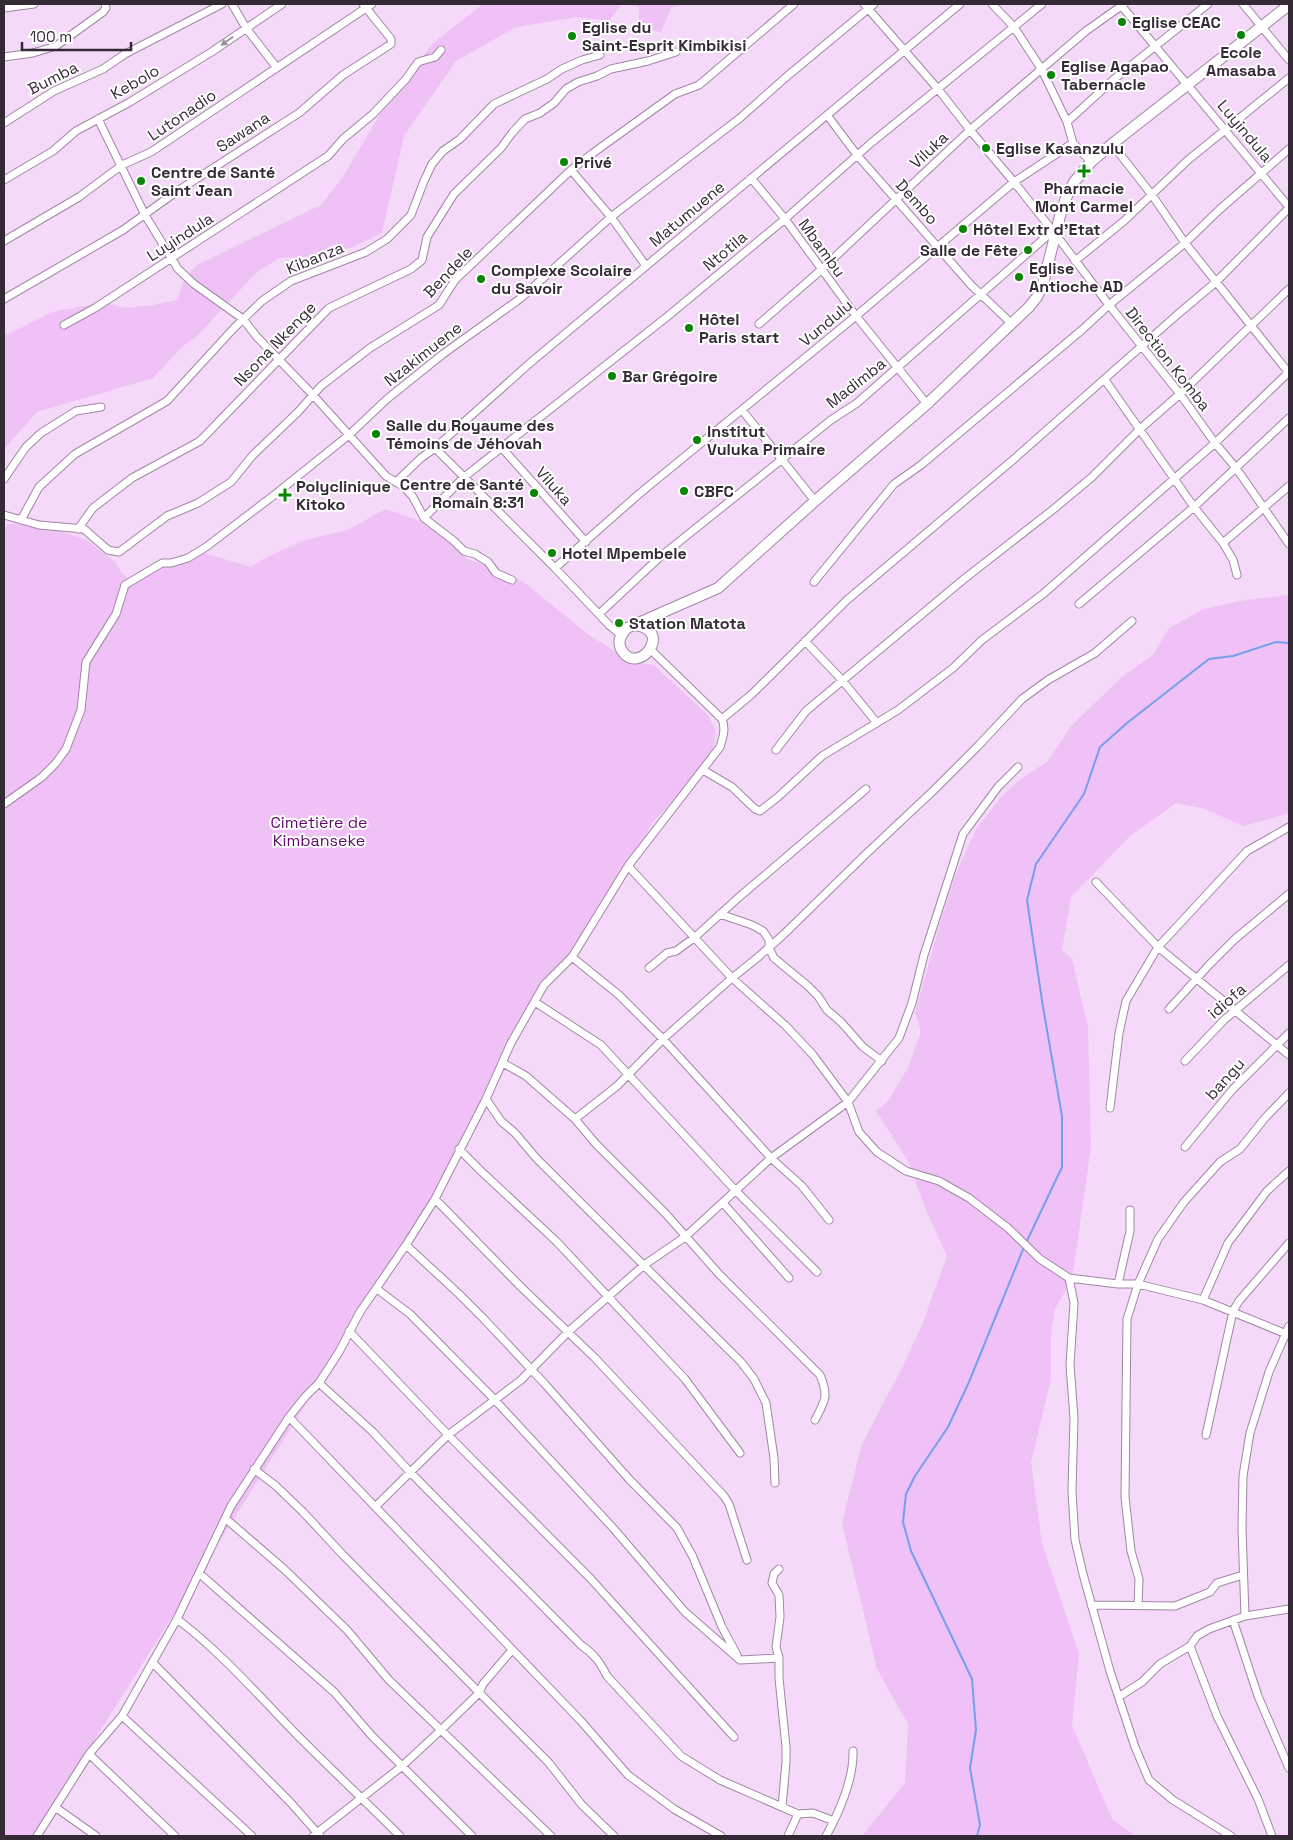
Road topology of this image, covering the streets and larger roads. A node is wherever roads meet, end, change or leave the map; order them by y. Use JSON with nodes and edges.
{"nodes":[{"id":1,"x":34,"y":4,"type":"edge"},
{"id":2,"x":105,"y":4,"type":"edge"},
{"id":3,"x":222,"y":4,"type":"edge"},
{"id":4,"x":232,"y":4,"type":"edge"},
{"id":5,"x":282,"y":4,"type":"edge"},
{"id":6,"x":794,"y":4,"type":"edge"},
{"id":7,"x":960,"y":4,"type":"edge"},
{"id":8,"x":992,"y":4,"type":"edge"},
{"id":9,"x":1042,"y":4,"type":"edge"},
{"id":10,"x":1122,"y":4,"type":"edge"},
{"id":11,"x":1208,"y":4,"type":"edge"},
{"id":12,"x":1242,"y":4,"type":"edge"},
{"id":13,"x":367,"y":5,"type":"edge"},
{"id":14,"x":869,"y":5,"type":"edge"},
{"id":15,"x":1289,"y":5,"type":"edge"},
{"id":16,"x":4,"y":8,"type":"edge"},
{"id":17,"x":1014,"y":27,"type":"junction"},
{"id":18,"x":1262,"y":27,"type":"junction"},
{"id":19,"x":246,"y":28,"type":"junction"},
{"id":20,"x":1156,"y":47,"type":"junction"},
{"id":21,"x":441,"y":50,"type":"dead end"},
{"id":22,"x":904,"y":50,"type":"junction"},
{"id":23,"x":676,"y":52,"type":"dead end"},
{"id":24,"x":600,"y":55,"type":"dead end"},
{"id":25,"x":4,"y":57,"type":"edge"},
{"id":26,"x":1289,"y":60,"type":"edge"},
{"id":27,"x":277,"y":68,"type":"junction"},
{"id":28,"x":1042,"y":70,"type":"junction"},
{"id":29,"x":1289,"y":78,"type":"edge"},
{"id":30,"x":1189,"y":84,"type":"junction"},
{"id":31,"x":938,"y":89,"type":"junction"},
{"id":32,"x":827,"y":115,"type":"junction"},
{"id":33,"x":98,"y":119,"type":"junction"},
{"id":34,"x":4,"y":122,"type":"edge"},
{"id":35,"x":1067,"y":122,"type":"junction"},
{"id":36,"x":970,"y":130,"type":"junction"},
{"id":37,"x":1225,"y":130,"type":"junction"},
{"id":38,"x":1073,"y":143,"type":"junction"},
{"id":39,"x":1112,"y":144,"type":"junction"},
{"id":40,"x":1289,"y":149,"type":"edge"},
{"id":41,"x":857,"y":155,"type":"junction"},
{"id":42,"x":1091,"y":162,"type":"junction"},
{"id":43,"x":122,"y":165,"type":"junction"},
{"id":44,"x":571,"y":170,"type":"junction"},
{"id":45,"x":1262,"y":172,"type":"junction"},
{"id":46,"x":751,"y":178,"type":"junction"},
{"id":47,"x":4,"y":180,"type":"edge"},
{"id":48,"x":1014,"y":182,"type":"junction"},
{"id":49,"x":1152,"y":196,"type":"junction"},
{"id":50,"x":896,"y":199,"type":"junction"},
{"id":51,"x":1289,"y":208,"type":"edge"},
{"id":52,"x":145,"y":215,"type":"junction"},
{"id":53,"x":612,"y":217,"type":"junction"},
{"id":54,"x":785,"y":219,"type":"junction"},
{"id":55,"x":1055,"y":231,"type":"junction"},
{"id":56,"x":4,"y":241,"type":"edge"},
{"id":57,"x":1185,"y":243,"type":"junction"},
{"id":58,"x":938,"y":246,"type":"junction"},
{"id":59,"x":172,"y":258,"type":"junction"},
{"id":60,"x":1075,"y":261,"type":"junction"},
{"id":61,"x":646,"y":266,"type":"junction"},
{"id":62,"x":821,"y":270,"type":"junction"},
{"id":63,"x":1216,"y":282,"type":"junction"},
{"id":64,"x":1289,"y":289,"type":"edge"},
{"id":65,"x":982,"y":295,"type":"junction"},
{"id":66,"x":4,"y":299,"type":"edge"},
{"id":67,"x":1109,"y":306,"type":"junction"},
{"id":68,"x":856,"y":316,"type":"junction"},
{"id":69,"x":243,"y":319,"type":"junction"},
{"id":70,"x":759,"y":324,"type":"dead end"},
{"id":71,"x":1012,"y":324,"type":"junction"},
{"id":72,"x":64,"y":325,"type":"dead end"},
{"id":73,"x":1251,"y":325,"type":"junction"},
{"id":74,"x":1142,"y":346,"type":"junction"},
{"id":75,"x":278,"y":359,"type":"junction"},
{"id":76,"x":897,"y":368,"type":"junction"},
{"id":77,"x":1289,"y":373,"type":"edge"},
{"id":78,"x":1105,"y":380,"type":"junction"},
{"id":79,"x":1180,"y":394,"type":"junction"},
{"id":80,"x":313,"y":395,"type":"junction"},
{"id":81,"x":927,"y":404,"type":"junction"},
{"id":82,"x":101,"y":407,"type":"dead end"},
{"id":83,"x":742,"y":410,"type":"junction"},
{"id":84,"x":1289,"y":418,"type":"edge"},
{"id":85,"x":1140,"y":428,"type":"junction"},
{"id":86,"x":349,"y":435,"type":"junction"},
{"id":87,"x":1215,"y":443,"type":"junction"},
{"id":88,"x":435,"y":448,"type":"junction"},
{"id":89,"x":502,"y":448,"type":"junction"},
{"id":90,"x":782,"y":460,"type":"junction"},
{"id":91,"x":1236,"y":468,"type":"junction"},
{"id":92,"x":464,"y":478,"type":"junction"},
{"id":93,"x":1175,"y":478,"type":"junction"},
{"id":94,"x":4,"y":479,"type":"edge"},
{"id":95,"x":396,"y":482,"type":"junction"},
{"id":96,"x":1289,"y":486,"type":"edge"},
{"id":97,"x":815,"y":501,"type":"junction"},
{"id":98,"x":1264,"y":506,"type":"junction"},
{"id":99,"x":1194,"y":507,"type":"junction"},
{"id":100,"x":4,"y":515,"type":"edge"},
{"id":101,"x":424,"y":518,"type":"junction"},
{"id":102,"x":20,"y":520,"type":"junction"},
{"id":103,"x":78,"y":529,"type":"junction"},
{"id":104,"x":586,"y":542,"type":"junction"},
{"id":105,"x":1223,"y":543,"type":"junction"},
{"id":106,"x":1289,"y":544,"type":"edge"},
{"id":107,"x":555,"y":568,"type":"junction"},
{"id":108,"x":1237,"y":574,"type":"dead end"},
{"id":109,"x":512,"y":580,"type":"dead end"},
{"id":110,"x":814,"y":582,"type":"dead end"},
{"id":111,"x":1079,"y":604,"type":"dead end"},
{"id":112,"x":599,"y":614,"type":"junction"},
{"id":113,"x":658,"y":614,"type":"junction"},
{"id":114,"x":1132,"y":621,"type":"dead end"},
{"id":115,"x":634,"y":625,"type":"junction"},
{"id":116,"x":651,"y":634,"type":"junction"},
{"id":117,"x":621,"y":635,"type":"junction"},
{"id":118,"x":805,"y":641,"type":"junction"},
{"id":119,"x":651,"y":650,"type":"junction"},
{"id":120,"x":842,"y":680,"type":"junction"},
{"id":121,"x":722,"y":719,"type":"junction"},
{"id":122,"x":877,"y":723,"type":"junction"},
{"id":123,"x":776,"y":750,"type":"dead end"},
{"id":124,"x":1018,"y":767,"type":"dead end"},
{"id":125,"x":704,"y":770,"type":"junction"},
{"id":126,"x":866,"y":789,"type":"dead end"},
{"id":127,"x":4,"y":804,"type":"edge"},
{"id":128,"x":1289,"y":827,"type":"edge"},
{"id":129,"x":628,"y":866,"type":"junction"},
{"id":130,"x":1096,"y":882,"type":"dead end"},
{"id":131,"x":1289,"y":894,"type":"edge"},
{"id":132,"x":720,"y":914,"type":"junction"},
{"id":133,"x":694,"y":938,"type":"junction"},
{"id":134,"x":1158,"y":947,"type":"junction"},
{"id":135,"x":769,"y":948,"type":"junction"},
{"id":136,"x":572,"y":956,"type":"junction"},
{"id":137,"x":1289,"y":965,"type":"edge"},
{"id":138,"x":649,"y":968,"type":"dead end"},
{"id":139,"x":732,"y":978,"type":"junction"},
{"id":140,"x":1196,"y":978,"type":"junction"},
{"id":141,"x":535,"y":1002,"type":"junction"},
{"id":142,"x":1169,"y":1009,"type":"dead end"},
{"id":143,"x":1235,"y":1011,"type":"junction"},
{"id":144,"x":1289,"y":1033,"type":"edge"},
{"id":145,"x":663,"y":1039,"type":"junction"},
{"id":146,"x":1277,"y":1045,"type":"junction"},
{"id":147,"x":1289,"y":1055,"type":"edge"},
{"id":148,"x":882,"y":1061,"type":"junction"},
{"id":149,"x":1185,"y":1061,"type":"dead end"},
{"id":150,"x":503,"y":1063,"type":"junction"},
{"id":151,"x":629,"y":1074,"type":"junction"},
{"id":152,"x":1289,"y":1094,"type":"edge"},
{"id":153,"x":486,"y":1099,"type":"junction"},
{"id":154,"x":848,"y":1102,"type":"junction"},
{"id":155,"x":1110,"y":1108,"type":"dead end"},
{"id":156,"x":575,"y":1119,"type":"junction"},
{"id":157,"x":1185,"y":1147,"type":"dead end"},
{"id":158,"x":460,"y":1149,"type":"junction"},
{"id":159,"x":771,"y":1158,"type":"junction"},
{"id":160,"x":1289,"y":1170,"type":"edge"},
{"id":161,"x":736,"y":1191,"type":"junction"},
{"id":162,"x":435,"y":1199,"type":"junction"},
{"id":163,"x":723,"y":1203,"type":"junction"},
{"id":164,"x":1130,"y":1210,"type":"dead end"},
{"id":165,"x":829,"y":1220,"type":"dead end"},
{"id":166,"x":685,"y":1237,"type":"junction"},
{"id":167,"x":1289,"y":1242,"type":"edge"},
{"id":168,"x":406,"y":1245,"type":"junction"},
{"id":169,"x":644,"y":1265,"type":"junction"},
{"id":170,"x":817,"y":1272,"type":"dead end"},
{"id":171,"x":789,"y":1278,"type":"dead end"},
{"id":172,"x":1069,"y":1278,"type":"junction"},
{"id":173,"x":1118,"y":1284,"type":"junction"},
{"id":174,"x":1138,"y":1284,"type":"junction"},
{"id":175,"x":376,"y":1289,"type":"junction"},
{"id":176,"x":608,"y":1297,"type":"junction"},
{"id":177,"x":1203,"y":1300,"type":"junction"},
{"id":178,"x":1233,"y":1312,"type":"junction"},
{"id":179,"x":1289,"y":1326,"type":"edge"},
{"id":180,"x":350,"y":1331,"type":"junction"},
{"id":181,"x":568,"y":1332,"type":"junction"},
{"id":182,"x":1287,"y":1334,"type":"edge"},
{"id":183,"x":531,"y":1371,"type":"junction"},
{"id":184,"x":319,"y":1383,"type":"junction"},
{"id":185,"x":494,"y":1399,"type":"junction"},
{"id":186,"x":289,"y":1417,"type":"junction"},
{"id":187,"x":815,"y":1420,"type":"dead end"},
{"id":188,"x":448,"y":1435,"type":"junction"},
{"id":189,"x":1206,"y":1435,"type":"dead end"},
{"id":190,"x":740,"y":1453,"type":"dead end"},
{"id":191,"x":254,"y":1469,"type":"junction"},
{"id":192,"x":411,"y":1473,"type":"junction"},
{"id":193,"x":775,"y":1483,"type":"dead end"},
{"id":194,"x":375,"y":1507,"type":"junction"},
{"id":195,"x":225,"y":1518,"type":"junction"},
{"id":196,"x":747,"y":1560,"type":"dead end"},
{"id":197,"x":779,"y":1568,"type":"dead end"},
{"id":198,"x":200,"y":1574,"type":"junction"},
{"id":199,"x":1243,"y":1575,"type":"junction"},
{"id":200,"x":1091,"y":1605,"type":"junction"},
{"id":201,"x":1138,"y":1606,"type":"junction"},
{"id":202,"x":1289,"y":1609,"type":"edge"},
{"id":203,"x":1245,"y":1616,"type":"junction"},
{"id":204,"x":177,"y":1619,"type":"junction"},
{"id":205,"x":1233,"y":1620,"type":"junction"},
{"id":206,"x":1190,"y":1646,"type":"junction"},
{"id":207,"x":512,"y":1650,"type":"junction"},
{"id":208,"x":779,"y":1658,"type":"junction"},
{"id":209,"x":740,"y":1660,"type":"junction"},
{"id":210,"x":152,"y":1663,"type":"junction"},
{"id":211,"x":479,"y":1693,"type":"junction"},
{"id":212,"x":1120,"y":1696,"type":"junction"},
{"id":213,"x":122,"y":1716,"type":"junction"},
{"id":214,"x":442,"y":1729,"type":"junction"},
{"id":215,"x":734,"y":1737,"type":"dead end"},
{"id":216,"x":853,"y":1751,"type":"dead end"},
{"id":217,"x":89,"y":1754,"type":"junction"},
{"id":218,"x":401,"y":1767,"type":"junction"},
{"id":219,"x":1289,"y":1768,"type":"edge"},
{"id":220,"x":363,"y":1798,"type":"junction"},
{"id":221,"x":55,"y":1807,"type":"junction"},
{"id":222,"x":782,"y":1808,"type":"junction"},
{"id":223,"x":798,"y":1814,"type":"junction"},
{"id":224,"x":834,"y":1821,"type":"junction"},
{"id":225,"x":317,"y":1835,"type":"edge"},
{"id":226,"x":37,"y":1836,"type":"edge"},
{"id":227,"x":96,"y":1836,"type":"edge"},
{"id":228,"x":175,"y":1836,"type":"edge"},
{"id":229,"x":252,"y":1836,"type":"edge"},
{"id":230,"x":400,"y":1836,"type":"edge"},
{"id":231,"x":472,"y":1836,"type":"edge"},
{"id":232,"x":551,"y":1836,"type":"edge"},
{"id":233,"x":614,"y":1836,"type":"edge"},
{"id":234,"x":720,"y":1836,"type":"edge"},
{"id":235,"x":788,"y":1836,"type":"edge"},
{"id":236,"x":826,"y":1836,"type":"edge"},
{"id":237,"x":1232,"y":1836,"type":"edge"},
{"id":238,"x":1272,"y":1836,"type":"edge"}],
"edges":[{"from":1,"to":16,"type":"street"},
{"from":2,"to":25,"type":"street"},
{"from":3,"to":34,"type":"street","name":"Bumba"},
{"from":4,"to":19,"type":"street"},
{"from":5,"to":19,"type":"street","name":"Kebolo"},
{"from":6,"to":44,"type":"street","name":"Bendele"},
{"from":7,"to":22,"type":"street","name":"Matumuene"},
{"from":8,"to":17,"type":"street"},
{"from":9,"to":17,"type":"street","name":"Ntotila"},
{"from":10,"to":20,"type":"street","name":"Luyindula"},
{"from":10,"to":28,"type":"street","name":"Viluka"},
{"from":11,"to":20,"type":"street"},
{"from":12,"to":18,"type":"street"},
{"from":13,"to":27,"type":"street","name":"Lutonadio"},
{"from":13,"to":52,"type":"street","name":"Sawana"},
{"from":14,"to":22,"type":"street","name":"Direction Komba"},
{"from":14,"to":53,"type":"street","name":"Nzakimuene"},
{"from":15,"to":18,"type":"street"},
{"from":17,"to":28,"type":"street"},
{"from":17,"to":31,"type":"street","name":"Ntotila"},
{"from":18,"to":26,"type":"street"},
{"from":18,"to":30,"type":"street"},
{"from":19,"to":27,"type":"street"},
{"from":19,"to":33,"type":"street","name":"Kebolo","one_way":true},
{"from":20,"to":30,"type":"street","name":"Luyindula"},
{"from":20,"to":35,"type":"street"},
{"from":21,"to":59,"type":"street","name":"Luyindula"},
{"from":22,"to":31,"type":"street","name":"Direction Komba"},
{"from":22,"to":32,"type":"street","name":"Matumuene"},
{"from":23,"to":75,"type":"street","name":"Nsona Nkenge"},
{"from":24,"to":69,"type":"street","name":"Kibanza"},
{"from":27,"to":43,"type":"street","name":"Lutonadio"},
{"from":28,"to":35,"type":"street"},
{"from":28,"to":36,"type":"street","name":"Viluka"},
{"from":29,"to":37,"type":"street"},
{"from":30,"to":37,"type":"street","name":"Luyindula"},
{"from":30,"to":39,"type":"street"},
{"from":31,"to":36,"type":"street","name":"Direction Komba"},
{"from":31,"to":41,"type":"street","name":"Ntotila"},
{"from":32,"to":41,"type":"street","name":"Dembo"},
{"from":32,"to":46,"type":"street","name":"Matumuene"},
{"from":33,"to":43,"type":"street"},
{"from":33,"to":47,"type":"street","name":"Kebolo"},
{"from":35,"to":38,"type":"street"},
{"from":36,"to":48,"type":"street","name":"Direction Komba"},
{"from":36,"to":50,"type":"street","name":"Viluka"},
{"from":37,"to":45,"type":"street","name":"Luyindula"},
{"from":37,"to":49,"type":"street"},
{"from":38,"to":42,"type":"street"},
{"from":38,"to":48,"type":"street","name":"Vundulu"},
{"from":39,"to":42,"type":"street"},
{"from":39,"to":49,"type":"street"},
{"from":40,"to":45,"type":"street"},
{"from":41,"to":50,"type":"street","name":"Dembo"},
{"from":41,"to":54,"type":"street","name":"Ntotila"},
{"from":42,"to":55,"type":"street"},
{"from":43,"to":52,"type":"street"},
{"from":43,"to":56,"type":"street","name":"Lutonadio"},
{"from":44,"to":53,"type":"street"},
{"from":44,"to":80,"type":"street","name":"Bendele"},
{"from":45,"to":51,"type":"street","name":"Luyindula"},
{"from":45,"to":57,"type":"street"},
{"from":46,"to":54,"type":"street","name":"Mbambu"},
{"from":46,"to":61,"type":"street","name":"Matumuene"},
{"from":48,"to":55,"type":"street","name":"Direction Komba"},
{"from":48,"to":58,"type":"street","name":"Vundulu"},
{"from":49,"to":57,"type":"street"},
{"from":49,"to":60,"type":"street"},
{"from":50,"to":58,"type":"street","name":"Dembo"},
{"from":50,"to":62,"type":"street","name":"Viluka"},
{"from":51,"to":63,"type":"street"},
{"from":52,"to":59,"type":"street"},
{"from":52,"to":66,"type":"street","name":"Sawana"},
{"from":53,"to":61,"type":"street"},
{"from":53,"to":86,"type":"street","name":"Nzakimuene"},
{"from":54,"to":62,"type":"street","name":"Mbambu"},
{"from":54,"to":89,"type":"street","name":"Ntotila"},
{"from":55,"to":60,"type":"street","name":"Direction Komba"},
{"from":55,"to":65,"type":"street","name":"Madimba"},
{"from":55,"to":71,"type":"street"},
{"from":57,"to":63,"type":"street"},
{"from":57,"to":67,"type":"street"},
{"from":58,"to":65,"type":"street","name":"Dembo"},
{"from":58,"to":68,"type":"street","name":"Vundulu"},
{"from":59,"to":69,"type":"street"},
{"from":59,"to":72,"type":"street","name":"Luyindula"},
{"from":60,"to":67,"type":"street","name":"Direction Komba"},
{"from":61,"to":88,"type":"street","name":"Matumuene"},
{"from":62,"to":68,"type":"street","name":"Mbambu"},
{"from":62,"to":70,"type":"street","name":"Viluka"},
{"from":63,"to":73,"type":"street"},
{"from":63,"to":74,"type":"street"},
{"from":64,"to":73,"type":"street"},
{"from":65,"to":71,"type":"street","name":"Dembo"},
{"from":65,"to":76,"type":"street","name":"Madimba"},
{"from":67,"to":74,"type":"street","name":"Direction Komba"},
{"from":67,"to":110,"type":"street"},
{"from":68,"to":76,"type":"street","name":"Mbambu"},
{"from":68,"to":83,"type":"street","name":"Vundulu"},
{"from":69,"to":75,"type":"street"},
{"from":69,"to":102,"type":"street","name":"Kibanza"},
{"from":71,"to":81,"type":"street"},
{"from":73,"to":77,"type":"street"},
{"from":73,"to":79,"type":"street"},
{"from":74,"to":78,"type":"street"},
{"from":74,"to":79,"type":"street","name":"Direction Komba"},
{"from":75,"to":80,"type":"street"},
{"from":75,"to":103,"type":"street","name":"Nsona Nkenge"},
{"from":76,"to":81,"type":"street","name":"Mbambu"},
{"from":76,"to":90,"type":"street","name":"Madimba"},
{"from":77,"to":87,"type":"street"},
{"from":78,"to":85,"type":"street"},
{"from":78,"to":118,"type":"street"},
{"from":79,"to":85,"type":"street"},
{"from":79,"to":87,"type":"street","name":"Direction Komba"},
{"from":80,"to":86,"type":"street"},
{"from":80,"to":103,"type":"street","name":"Bendele"},
{"from":81,"to":97,"type":"street"},
{"from":82,"to":94,"type":"street"},
{"from":83,"to":90,"type":"street"},
{"from":83,"to":104,"type":"street","name":"Vundulu"},
{"from":84,"to":91,"type":"street"},
{"from":85,"to":93,"type":"street"},
{"from":85,"to":120,"type":"street"},
{"from":86,"to":95,"type":"street"},
{"from":86,"to":127,"type":"street","name":"Nzakimuene"},
{"from":87,"to":91,"type":"street","name":"Direction Komba"},
{"from":87,"to":93,"type":"street"},
{"from":88,"to":92,"type":"street"},
{"from":88,"to":95,"type":"street","name":"Matumuene"},
{"from":89,"to":92,"type":"street","name":"Ntotila"},
{"from":89,"to":104,"type":"street","name":"Viluka"},
{"from":90,"to":97,"type":"street"},
{"from":90,"to":112,"type":"street","name":"Madimba"},
{"from":91,"to":98,"type":"street","name":"Direction Komba"},
{"from":91,"to":99,"type":"street"},
{"from":92,"to":101,"type":"street","name":"Ntotila"},
{"from":92,"to":107,"type":"street"},
{"from":93,"to":99,"type":"street"},
{"from":93,"to":122,"type":"street"},
{"from":95,"to":101,"type":"street"},
{"from":96,"to":98,"type":"street"},
{"from":97,"to":113,"type":"street"},
{"from":98,"to":105,"type":"street"},
{"from":98,"to":106,"type":"street","name":"Direction Komba"},
{"from":99,"to":105,"type":"street"},
{"from":99,"to":111,"type":"street"},
{"from":100,"to":102,"type":"street"},
{"from":101,"to":109,"type":"street"},
{"from":102,"to":103,"type":"street"},
{"from":104,"to":107,"type":"street","name":"Vundulu"},
{"from":105,"to":108,"type":"street"},
{"from":107,"to":112,"type":"street"},
{"from":112,"to":117,"type":"street"},
{"from":113,"to":115,"type":"street"},
{"from":113,"to":116,"type":"street"},
{"from":114,"to":135,"type":"street"},
{"from":115,"to":116,"type":"street"},
{"from":115,"to":117,"type":"street"},
{"from":116,"to":119,"type":"street"},
{"from":117,"to":119,"type":"street"},
{"from":118,"to":120,"type":"street"},
{"from":118,"to":121,"type":"street"},
{"from":119,"to":121,"type":"street"},
{"from":120,"to":122,"type":"street"},
{"from":120,"to":123,"type":"street"},
{"from":121,"to":125,"type":"street"},
{"from":122,"to":125,"type":"street"},
{"from":124,"to":148,"type":"street"},
{"from":125,"to":129,"type":"street"},
{"from":126,"to":132,"type":"street"},
{"from":128,"to":134,"type":"street"},
{"from":129,"to":133,"type":"street"},
{"from":129,"to":136,"type":"street"},
{"from":130,"to":134,"type":"street"},
{"from":131,"to":140,"type":"street"},
{"from":132,"to":133,"type":"street"},
{"from":132,"to":135,"type":"street"},
{"from":133,"to":138,"type":"street"},
{"from":133,"to":139,"type":"street"},
{"from":134,"to":140,"type":"street"},
{"from":134,"to":155,"type":"street"},
{"from":135,"to":139,"type":"street"},
{"from":135,"to":148,"type":"street"},
{"from":136,"to":141,"type":"street"},
{"from":136,"to":145,"type":"street"},
{"from":137,"to":143,"type":"street","name":"idiofa"},
{"from":139,"to":145,"type":"street"},
{"from":139,"to":154,"type":"street"},
{"from":140,"to":142,"type":"street"},
{"from":140,"to":143,"type":"street"},
{"from":141,"to":150,"type":"street"},
{"from":141,"to":151,"type":"street"},
{"from":143,"to":146,"type":"street"},
{"from":143,"to":149,"type":"street","name":"idiofa"},
{"from":144,"to":146,"type":"street","name":"bangu"},
{"from":145,"to":151,"type":"street"},
{"from":145,"to":159,"type":"street"},
{"from":146,"to":147,"type":"street"},
{"from":146,"to":157,"type":"street","name":"bangu"},
{"from":148,"to":154,"type":"street"},
{"from":150,"to":153,"type":"street"},
{"from":150,"to":156,"type":"street"},
{"from":151,"to":156,"type":"street"},
{"from":151,"to":161,"type":"street"},
{"from":152,"to":174,"type":"street"},
{"from":153,"to":158,"type":"street"},
{"from":153,"to":169,"type":"street"},
{"from":154,"to":159,"type":"street"},
{"from":154,"to":172,"type":"street"},
{"from":156,"to":166,"type":"street"},
{"from":158,"to":162,"type":"street"},
{"from":158,"to":176,"type":"street"},
{"from":159,"to":161,"type":"street"},
{"from":159,"to":165,"type":"street"},
{"from":160,"to":177,"type":"street"},
{"from":161,"to":163,"type":"street"},
{"from":161,"to":170,"type":"street"},
{"from":162,"to":168,"type":"street"},
{"from":162,"to":181,"type":"street"},
{"from":163,"to":166,"type":"street"},
{"from":163,"to":171,"type":"street"},
{"from":164,"to":173,"type":"street"},
{"from":166,"to":169,"type":"street"},
{"from":166,"to":187,"type":"street"},
{"from":167,"to":178,"type":"street"},
{"from":168,"to":175,"type":"street"},
{"from":168,"to":183,"type":"street"},
{"from":169,"to":176,"type":"street"},
{"from":169,"to":193,"type":"street"},
{"from":172,"to":173,"type":"street"},
{"from":172,"to":200,"type":"street"},
{"from":173,"to":174,"type":"street"},
{"from":174,"to":177,"type":"street"},
{"from":174,"to":201,"type":"street"},
{"from":175,"to":180,"type":"street"},
{"from":175,"to":185,"type":"street"},
{"from":176,"to":181,"type":"street"},
{"from":176,"to":190,"type":"street"},
{"from":177,"to":178,"type":"street"},
{"from":178,"to":182,"type":"street"},
{"from":178,"to":189,"type":"street"},
{"from":179,"to":182,"type":"street"},
{"from":180,"to":184,"type":"street"},
{"from":180,"to":188,"type":"street"},
{"from":181,"to":183,"type":"street"},
{"from":181,"to":196,"type":"street"},
{"from":182,"to":199,"type":"street"},
{"from":183,"to":185,"type":"street"},
{"from":183,"to":209,"type":"street"},
{"from":184,"to":186,"type":"street"},
{"from":184,"to":192,"type":"street"},
{"from":185,"to":188,"type":"street"},
{"from":185,"to":209,"type":"street"},
{"from":186,"to":191,"type":"street"},
{"from":186,"to":194,"type":"street"},
{"from":188,"to":192,"type":"street"},
{"from":188,"to":215,"type":"street"},
{"from":191,"to":195,"type":"street"},
{"from":191,"to":211,"type":"street"},
{"from":192,"to":194,"type":"street"},
{"from":192,"to":222,"type":"street"},
{"from":194,"to":207,"type":"street"},
{"from":195,"to":198,"type":"street"},
{"from":195,"to":214,"type":"street"},
{"from":197,"to":208,"type":"street"},
{"from":198,"to":204,"type":"street"},
{"from":198,"to":218,"type":"street"},
{"from":199,"to":201,"type":"street"},
{"from":199,"to":203,"type":"street"},
{"from":200,"to":201,"type":"street"},
{"from":200,"to":212,"type":"street"},
{"from":202,"to":203,"type":"street"},
{"from":203,"to":205,"type":"street"},
{"from":204,"to":210,"type":"street"},
{"from":204,"to":220,"type":"street"},
{"from":205,"to":206,"type":"street"},
{"from":205,"to":219,"type":"street"},
{"from":206,"to":212,"type":"street"},
{"from":206,"to":238,"type":"street"},
{"from":207,"to":211,"type":"street"},
{"from":207,"to":234,"type":"street"},
{"from":208,"to":209,"type":"street"},
{"from":208,"to":222,"type":"street"},
{"from":210,"to":213,"type":"street"},
{"from":210,"to":225,"type":"street"},
{"from":211,"to":214,"type":"street"},
{"from":211,"to":233,"type":"street"},
{"from":212,"to":237,"type":"street"},
{"from":213,"to":217,"type":"street"},
{"from":213,"to":229,"type":"street"},
{"from":214,"to":218,"type":"street"},
{"from":214,"to":232,"type":"street"},
{"from":216,"to":224,"type":"street"},
{"from":217,"to":221,"type":"street"},
{"from":217,"to":228,"type":"street"},
{"from":218,"to":220,"type":"street"},
{"from":218,"to":231,"type":"street"},
{"from":220,"to":225,"type":"street"},
{"from":220,"to":230,"type":"street"},
{"from":221,"to":226,"type":"street"},
{"from":221,"to":227,"type":"street"},
{"from":222,"to":223,"type":"street"},
{"from":223,"to":224,"type":"street"},
{"from":223,"to":235,"type":"street"},
{"from":224,"to":236,"type":"street"}]}
